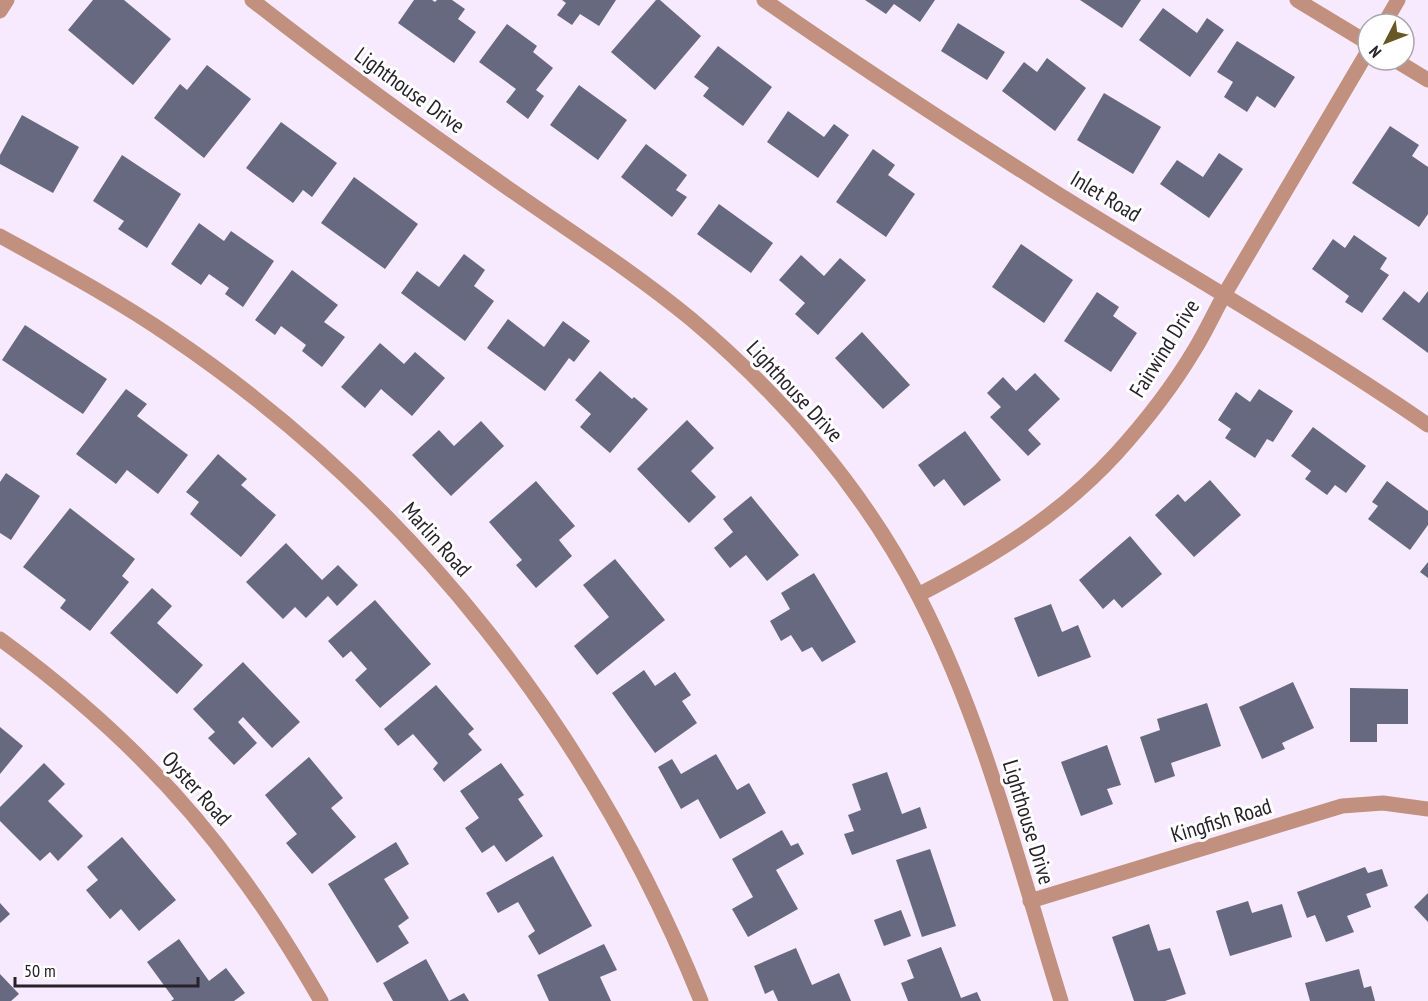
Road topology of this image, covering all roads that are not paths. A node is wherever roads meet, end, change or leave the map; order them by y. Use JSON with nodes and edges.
{"nodes":[{"id":1,"x":7,"y":0,"type":"edge"},
{"id":2,"x":252,"y":0,"type":"edge"},
{"id":3,"x":764,"y":0,"type":"edge"},
{"id":4,"x":1297,"y":0,"type":"edge"},
{"id":5,"x":0,"y":11,"type":"edge"},
{"id":6,"x":1356,"y":36,"type":"edge"},
{"id":7,"x":1356,"y":71,"type":"edge"},
{"id":8,"x":1415,"y":72,"type":"edge"},
{"id":9,"x":1428,"y":80,"type":"edge"},
{"id":10,"x":0,"y":236,"type":"edge"},
{"id":11,"x":1224,"y":294,"type":"junction"},
{"id":12,"x":1428,"y":425,"type":"edge"},
{"id":13,"x":918,"y":595,"type":"junction"},
{"id":14,"x":0,"y":639,"type":"edge"},
{"id":15,"x":1428,"y":810,"type":"edge"},
{"id":16,"x":1030,"y":901,"type":"junction"},
{"id":17,"x":321,"y":1001,"type":"edge"},
{"id":18,"x":701,"y":1001,"type":"edge"},
{"id":19,"x":1061,"y":1001,"type":"edge"}],
"edges":[{"from":1,"to":5,"type":"street"},
{"from":2,"to":13,"type":"street","name":"Lighthouse Drive"},
{"from":3,"to":11,"type":"street","name":"Inlet Road"},
{"from":4,"to":6,"type":"street"},
{"from":7,"to":11,"type":"street","name":"Fairwind Drive"},
{"from":8,"to":9,"type":"street"},
{"from":10,"to":18,"type":"street","name":"Marlin Road"},
{"from":11,"to":12,"type":"street","name":"Inlet Road"},
{"from":11,"to":13,"type":"street","name":"Fairwind Drive"},
{"from":13,"to":16,"type":"street","name":"Lighthouse Drive"},
{"from":14,"to":17,"type":"street","name":"Oyster Road"},
{"from":15,"to":16,"type":"street","name":"Kingfish Road"},
{"from":16,"to":19,"type":"street","name":"Lighthouse Drive"}]}
